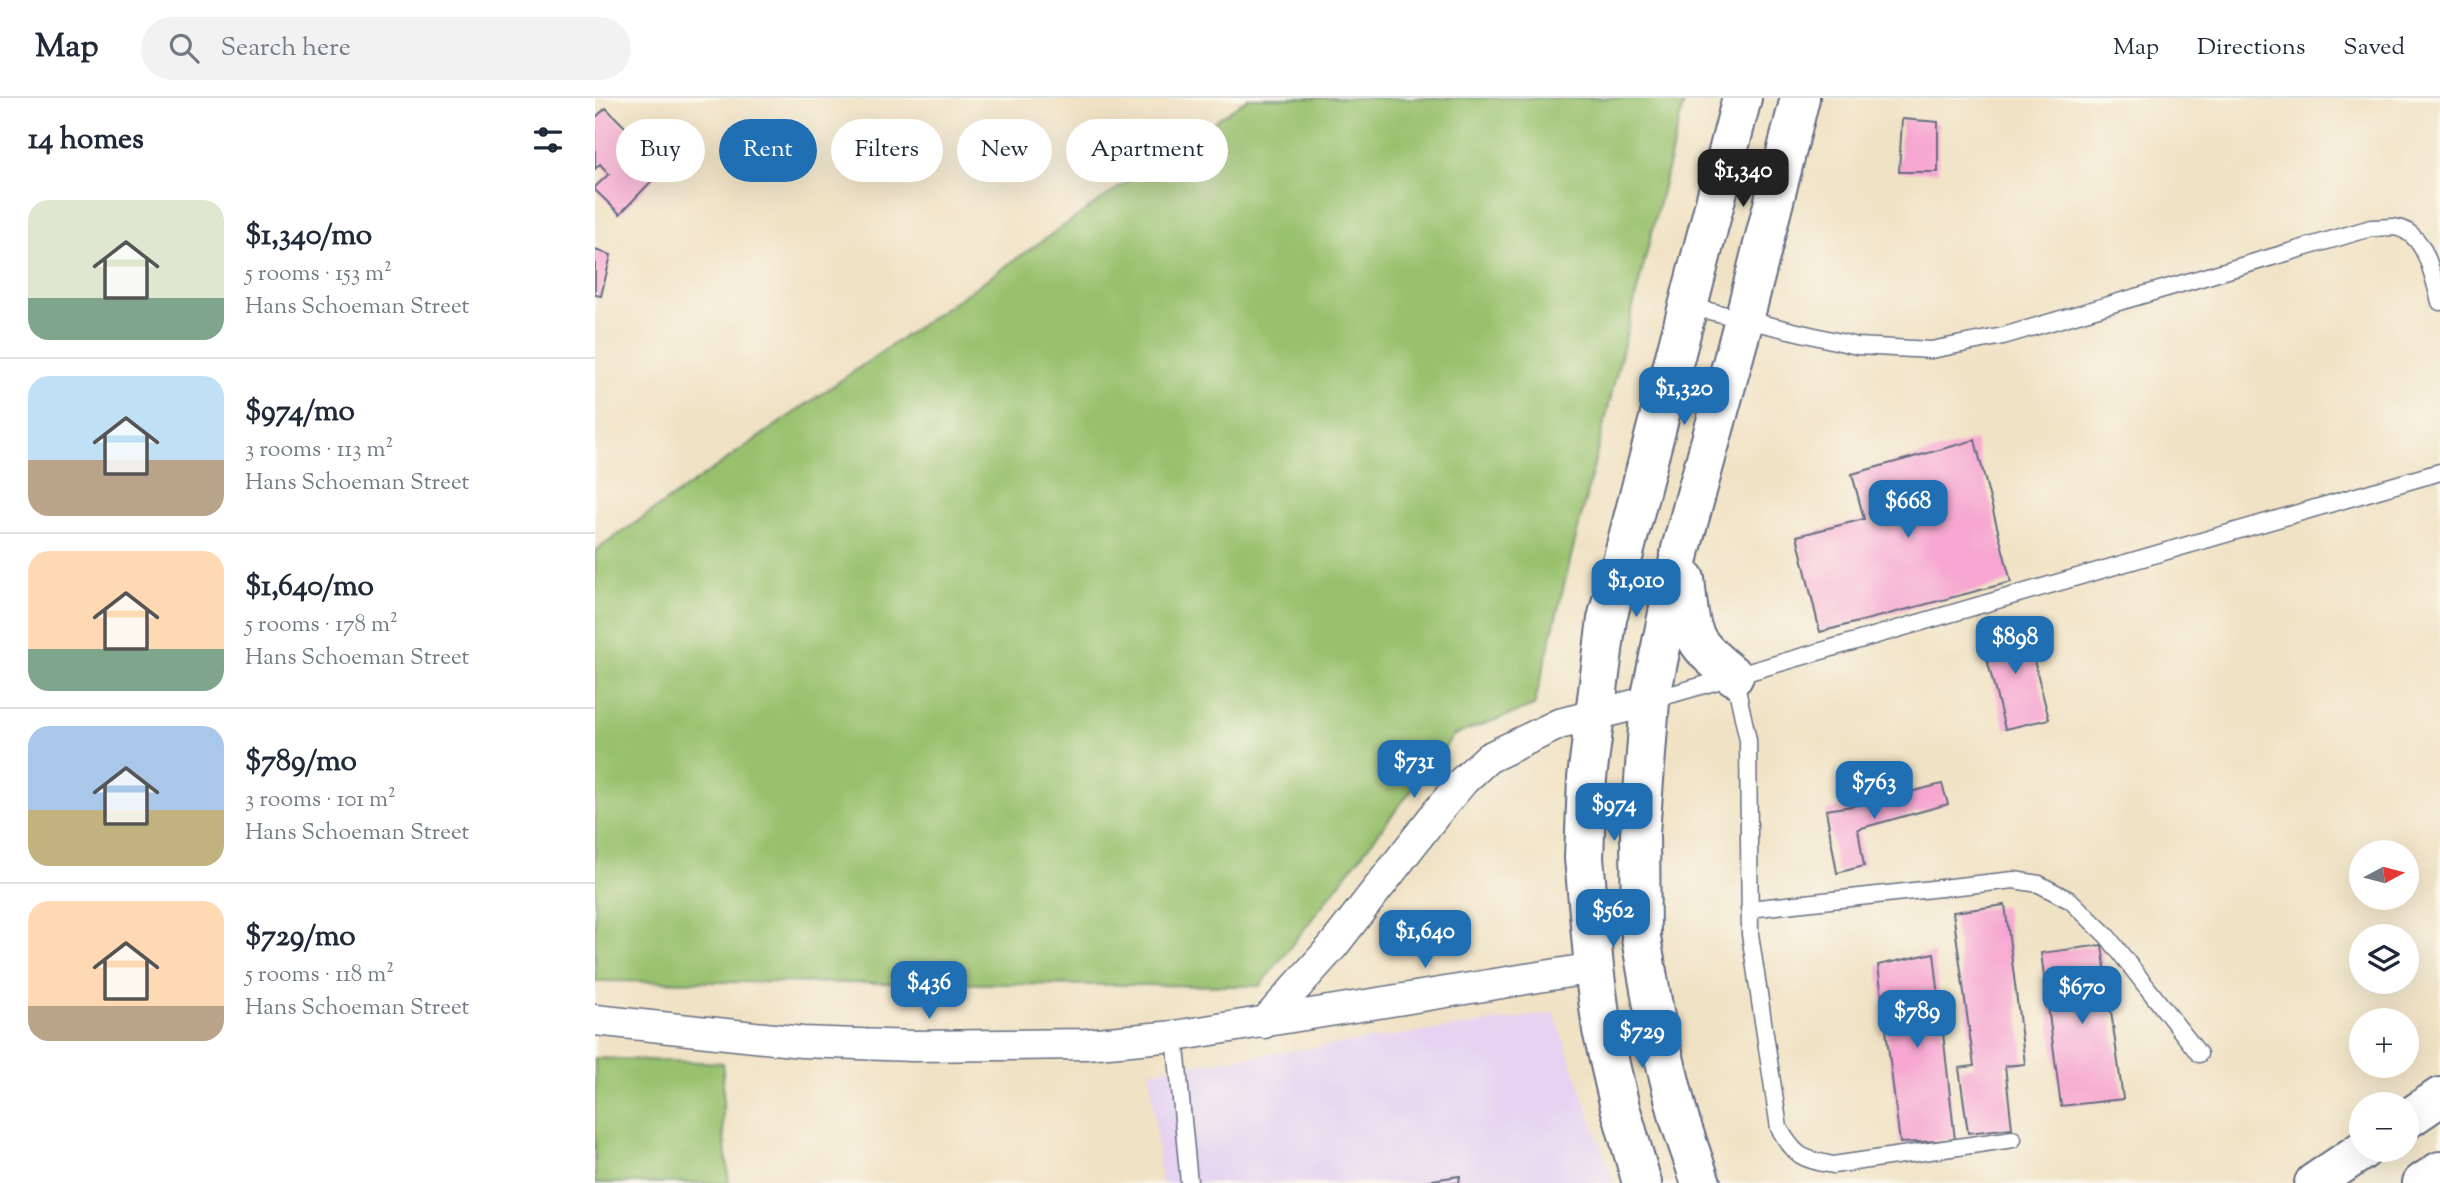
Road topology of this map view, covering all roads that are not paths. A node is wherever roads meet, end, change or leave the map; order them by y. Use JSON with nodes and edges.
{"nodes":[{"id":1,"x":1742,"y":98,"type":"edge"},
{"id":2,"x":1800,"y":98,"type":"edge"},
{"id":3,"x":2440,"y":302,"type":"edge"},
{"id":4,"x":1688,"y":306,"type":"junction"},
{"id":5,"x":1744,"y":320,"type":"junction"},
{"id":6,"x":2440,"y":472,"type":"edge"},
{"id":7,"x":1681,"y":549,"type":"junction"},
{"id":8,"x":1734,"y":676,"type":"junction"},
{"id":9,"x":1650,"y":701,"type":"junction"},
{"id":10,"x":1594,"y":716,"type":"junction"},
{"id":11,"x":1749,"y":909,"type":"junction"},
{"id":12,"x":1594,"y":968,"type":"junction"},
{"id":13,"x":595,"y":1020,"type":"edge"},
{"id":14,"x":1264,"y":1023,"type":"junction"},
{"id":15,"x":1174,"y":1036,"type":"junction"},
{"id":16,"x":2199,"y":1054,"type":"dead end"},
{"id":17,"x":2440,"y":1097,"type":"edge"},
{"id":18,"x":2419,"y":1111,"type":"edge"},
{"id":19,"x":2013,"y":1139,"type":"dead end"},
{"id":20,"x":2349,"y":1159,"type":"edge"},
{"id":21,"x":2440,"y":1171,"type":"edge"},
{"id":22,"x":1189,"y":1183,"type":"edge"},
{"id":23,"x":1642,"y":1183,"type":"edge"},
{"id":24,"x":1701,"y":1183,"type":"edge"},
{"id":25,"x":2314,"y":1183,"type":"edge"},
{"id":26,"x":2422,"y":1183,"type":"edge"}],
"edges":[{"from":1,"to":4,"type":"main road"},
{"from":2,"to":5,"type":"main road"},
{"from":3,"to":5,"type":"lane"},
{"from":4,"to":5,"type":"lane"},
{"from":4,"to":10,"type":"main road"},
{"from":5,"to":7,"type":"main road"},
{"from":6,"to":8,"type":"lane"},
{"from":7,"to":8,"type":"main road"},
{"from":7,"to":9,"type":"main road"},
{"from":8,"to":9,"type":"lane"},
{"from":8,"to":11,"type":"lane"},
{"from":9,"to":10,"type":"street"},
{"from":9,"to":24,"type":"main road"},
{"from":10,"to":12,"type":"main road"},
{"from":10,"to":14,"type":"street"},
{"from":11,"to":16,"type":"lane"},
{"from":11,"to":19,"type":"lane"},
{"from":12,"to":14,"type":"street"},
{"from":12,"to":23,"type":"main road"},
{"from":13,"to":15,"type":"street"},
{"from":14,"to":15,"type":"street"},
{"from":15,"to":22,"type":"lane"},
{"from":17,"to":18,"type":"main road"},
{"from":20,"to":25,"type":"main road"},
{"from":21,"to":26,"type":"main road"}]}
